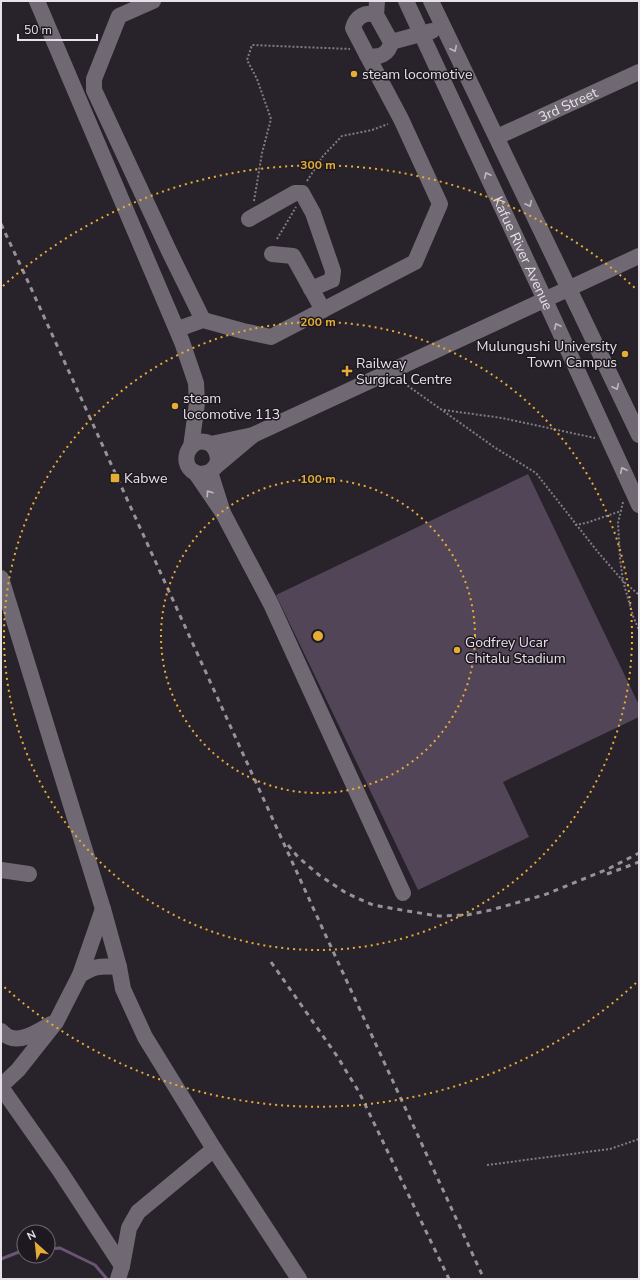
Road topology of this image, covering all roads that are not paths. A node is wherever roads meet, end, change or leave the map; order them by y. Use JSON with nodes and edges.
{"nodes":[{"id":1,"x":38,"y":1,"type":"edge"},
{"id":2,"x":153,"y":1,"type":"edge"},
{"id":3,"x":406,"y":1,"type":"edge"},
{"id":4,"x":431,"y":1,"type":"edge"},
{"id":5,"x":376,"y":8,"type":"edge"},
{"id":6,"x":444,"y":28,"type":"junction"},
{"id":7,"x":422,"y":34,"type":"junction"},
{"id":8,"x":391,"y":42,"type":"junction"},
{"id":9,"x":371,"y":57,"type":"junction"},
{"id":10,"x":639,"y":72,"type":"edge"},
{"id":11,"x":497,"y":137,"type":"junction"},
{"id":12,"x":249,"y":219,"type":"road end"},
{"id":13,"x":272,"y":254,"type":"dead end"},
{"id":14,"x":639,"y":256,"type":"edge"},
{"id":15,"x":569,"y":288,"type":"junction"},
{"id":16,"x":311,"y":290,"type":"junction"},
{"id":17,"x":545,"y":300,"type":"junction"},
{"id":18,"x":323,"y":310,"type":"junction"},
{"id":19,"x":203,"y":320,"type":"junction"},
{"id":20,"x":178,"y":329,"type":"junction"},
{"id":21,"x":197,"y":403,"type":"junction"},
{"id":22,"x":253,"y":435,"type":"junction"},
{"id":23,"x":639,"y":435,"type":"edge"},
{"id":24,"x":210,"y":444,"type":"junction"},
{"id":25,"x":191,"y":446,"type":"junction"},
{"id":26,"x":206,"y":471,"type":"junction"},
{"id":27,"x":639,"y":505,"type":"edge"},
{"id":28,"x":1,"y":578,"type":"edge"},
{"id":29,"x":1,"y":870,"type":"edge"},
{"id":30,"x":29,"y":874,"type":"dead end"},
{"id":31,"x":403,"y":893,"type":"dead end"},
{"id":32,"x":103,"y":909,"type":"junction"},
{"id":33,"x":119,"y":967,"type":"junction"},
{"id":34,"x":80,"y":975,"type":"junction"},
{"id":35,"x":56,"y":1022,"type":"junction"},
{"id":36,"x":1,"y":1031,"type":"edge"},
{"id":37,"x":1,"y":1087,"type":"edge"},
{"id":38,"x":214,"y":1149,"type":"junction"},
{"id":39,"x":120,"y":1274,"type":"edge"},
{"id":40,"x":298,"y":1279,"type":"edge"}],
"edges":[{"from":1,"to":20,"type":"street"},
{"from":2,"to":19,"type":"street"},
{"from":3,"to":7,"type":"street","name":"Kafue River Avenue"},
{"from":4,"to":6,"type":"street","name":"Kafue River Avenue"},
{"from":5,"to":8,"type":"street"},
{"from":5,"to":9,"type":"street"},
{"from":6,"to":7,"type":"street"},
{"from":6,"to":11,"type":"street","name":"Kafue River Avenue","one_way":true},
{"from":7,"to":8,"type":"street"},
{"from":17,"to":7,"type":"street","name":"Kafue River Avenue","one_way":true},
{"from":8,"to":9,"type":"street"},
{"from":9,"to":18,"type":"street"},
{"from":10,"to":11,"type":"street","name":"3rd Street"},
{"from":11,"to":15,"type":"street","name":"Kafue River Avenue","one_way":true},
{"from":12,"to":16,"type":"street"},
{"from":13,"to":16,"type":"street"},
{"from":14,"to":15,"type":"street"},
{"from":15,"to":17,"type":"street"},
{"from":15,"to":23,"type":"street","name":"Kafue River Avenue","one_way":true},
{"from":16,"to":18,"type":"street"},
{"from":17,"to":22,"type":"street"},
{"from":27,"to":17,"type":"street","name":"Kafue River Avenue","one_way":true},
{"from":18,"to":19,"type":"street"},
{"from":19,"to":20,"type":"street"},
{"from":20,"to":21,"type":"street"},
{"from":21,"to":24,"type":"street"},
{"from":21,"to":25,"type":"street"},
{"from":22,"to":24,"type":"street"},
{"from":22,"to":26,"type":"street"},
{"from":24,"to":25,"type":"street"},
{"from":24,"to":26,"type":"street"},
{"from":25,"to":26,"type":"street"},
{"from":26,"to":31,"type":"street"},
{"from":28,"to":32,"type":"street"},
{"from":29,"to":30,"type":"street"},
{"from":32,"to":33,"type":"street"},
{"from":32,"to":34,"type":"street"},
{"from":33,"to":34,"type":"street"},
{"from":33,"to":38,"type":"street"},
{"from":34,"to":35,"type":"street"},
{"from":35,"to":36,"type":"street"},
{"from":35,"to":37,"type":"street"},
{"from":37,"to":39,"type":"street"},
{"from":38,"to":39,"type":"street"},
{"from":38,"to":40,"type":"street"}]}
